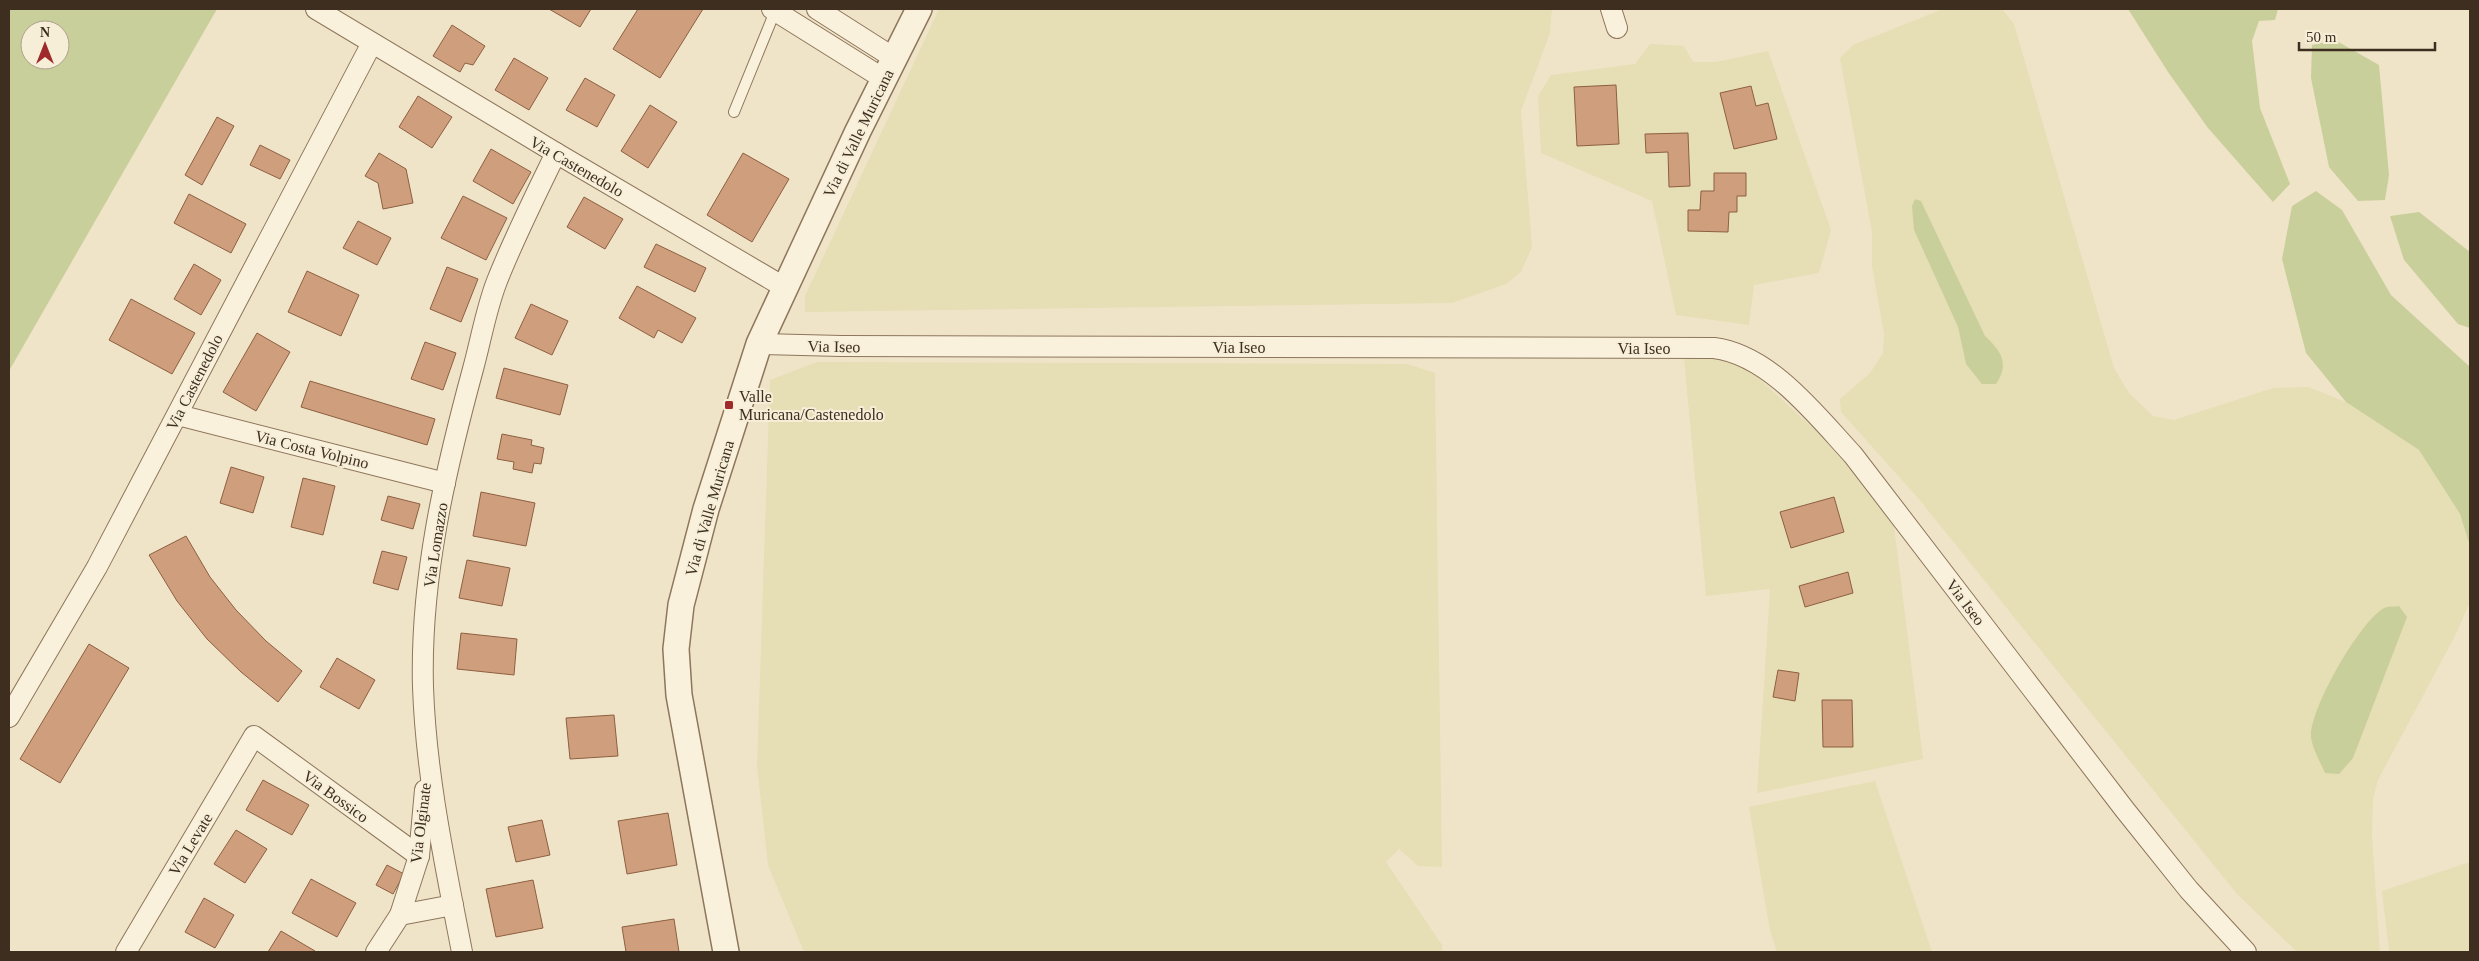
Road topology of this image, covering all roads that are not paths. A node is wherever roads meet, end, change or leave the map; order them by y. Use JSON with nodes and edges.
{"nodes":[{"id":1,"x":316,"y":9,"type":"edge"},
{"id":2,"x":774,"y":9,"type":"edge"},
{"id":3,"x":816,"y":9,"type":"edge"},
{"id":4,"x":919,"y":9,"type":"edge"},
{"id":5,"x":1611,"y":9,"type":"edge"},
{"id":6,"x":1617,"y":28,"type":"dead end"},
{"id":7,"x":372,"y":43,"type":"junction"},
{"id":8,"x":889,"y":69,"type":"junction"},
{"id":9,"x":734,"y":112,"type":"dead end"},
{"id":10,"x":556,"y":154,"type":"junction"},
{"id":11,"x":784,"y":287,"type":"junction"},
{"id":12,"x":759,"y":344,"type":"junction"},
{"id":13,"x":178,"y":415,"type":"junction"},
{"id":14,"x":445,"y":483,"type":"junction"},
{"id":15,"x":9,"y":717,"type":"edge"},
{"id":16,"x":254,"y":736,"type":"joint"},
{"id":17,"x":428,"y":759,"type":"junction"},
{"id":18,"x":419,"y":856,"type":"junction"},
{"id":19,"x":453,"y":905,"type":"junction"},
{"id":20,"x":400,"y":915,"type":"junction"},
{"id":21,"x":126,"y":952,"type":"edge"},
{"id":22,"x":376,"y":952,"type":"edge"},
{"id":23,"x":462,"y":952,"type":"edge"},
{"id":24,"x":726,"y":952,"type":"edge"},
{"id":25,"x":2246,"y":952,"type":"edge"}],
"edges":[{"from":1,"to":7,"type":"street","name":"Via Castenedolo"},
{"from":2,"to":8,"type":"street"},
{"from":2,"to":9,"type":"lane"},
{"from":3,"to":8,"type":"street"},
{"from":4,"to":8,"type":"street","name":"Via di Valle Muricana"},
{"from":5,"to":6,"type":"street"},
{"from":7,"to":10,"type":"street","name":"Via Castenedolo"},
{"from":7,"to":13,"type":"street","name":"Via Castenedolo"},
{"from":8,"to":11,"type":"street","name":"Via di Valle Muricana"},
{"from":10,"to":11,"type":"street","name":"Via Castenedolo"},
{"from":10,"to":14,"type":"street","name":"Via Lomazzo"},
{"from":11,"to":12,"type":"street","name":"Via di Valle Muricana"},
{"from":12,"to":24,"type":"street","name":"Via di Valle Muricana"},
{"from":12,"to":25,"type":"street","name":"Via Iseo"},
{"from":13,"to":14,"type":"street","name":"Via Costa Volpino"},
{"from":13,"to":15,"type":"street","name":"Via Castenedolo"},
{"from":14,"to":17,"type":"street","name":"Via Lomazzo"},
{"from":16,"to":18,"type":"street","name":"Via Bossico"},
{"from":16,"to":21,"type":"street","name":"Via Levate"},
{"from":17,"to":18,"type":"street","name":"Via Olginate"},
{"from":17,"to":19,"type":"street","name":"Via Lomazzo"},
{"from":18,"to":20,"type":"street","name":"Via Olginate"},
{"from":19,"to":20,"type":"street"},
{"from":19,"to":23,"type":"street","name":"Via Lomazzo"},
{"from":20,"to":22,"type":"street","name":"Via Olginate"}]}
